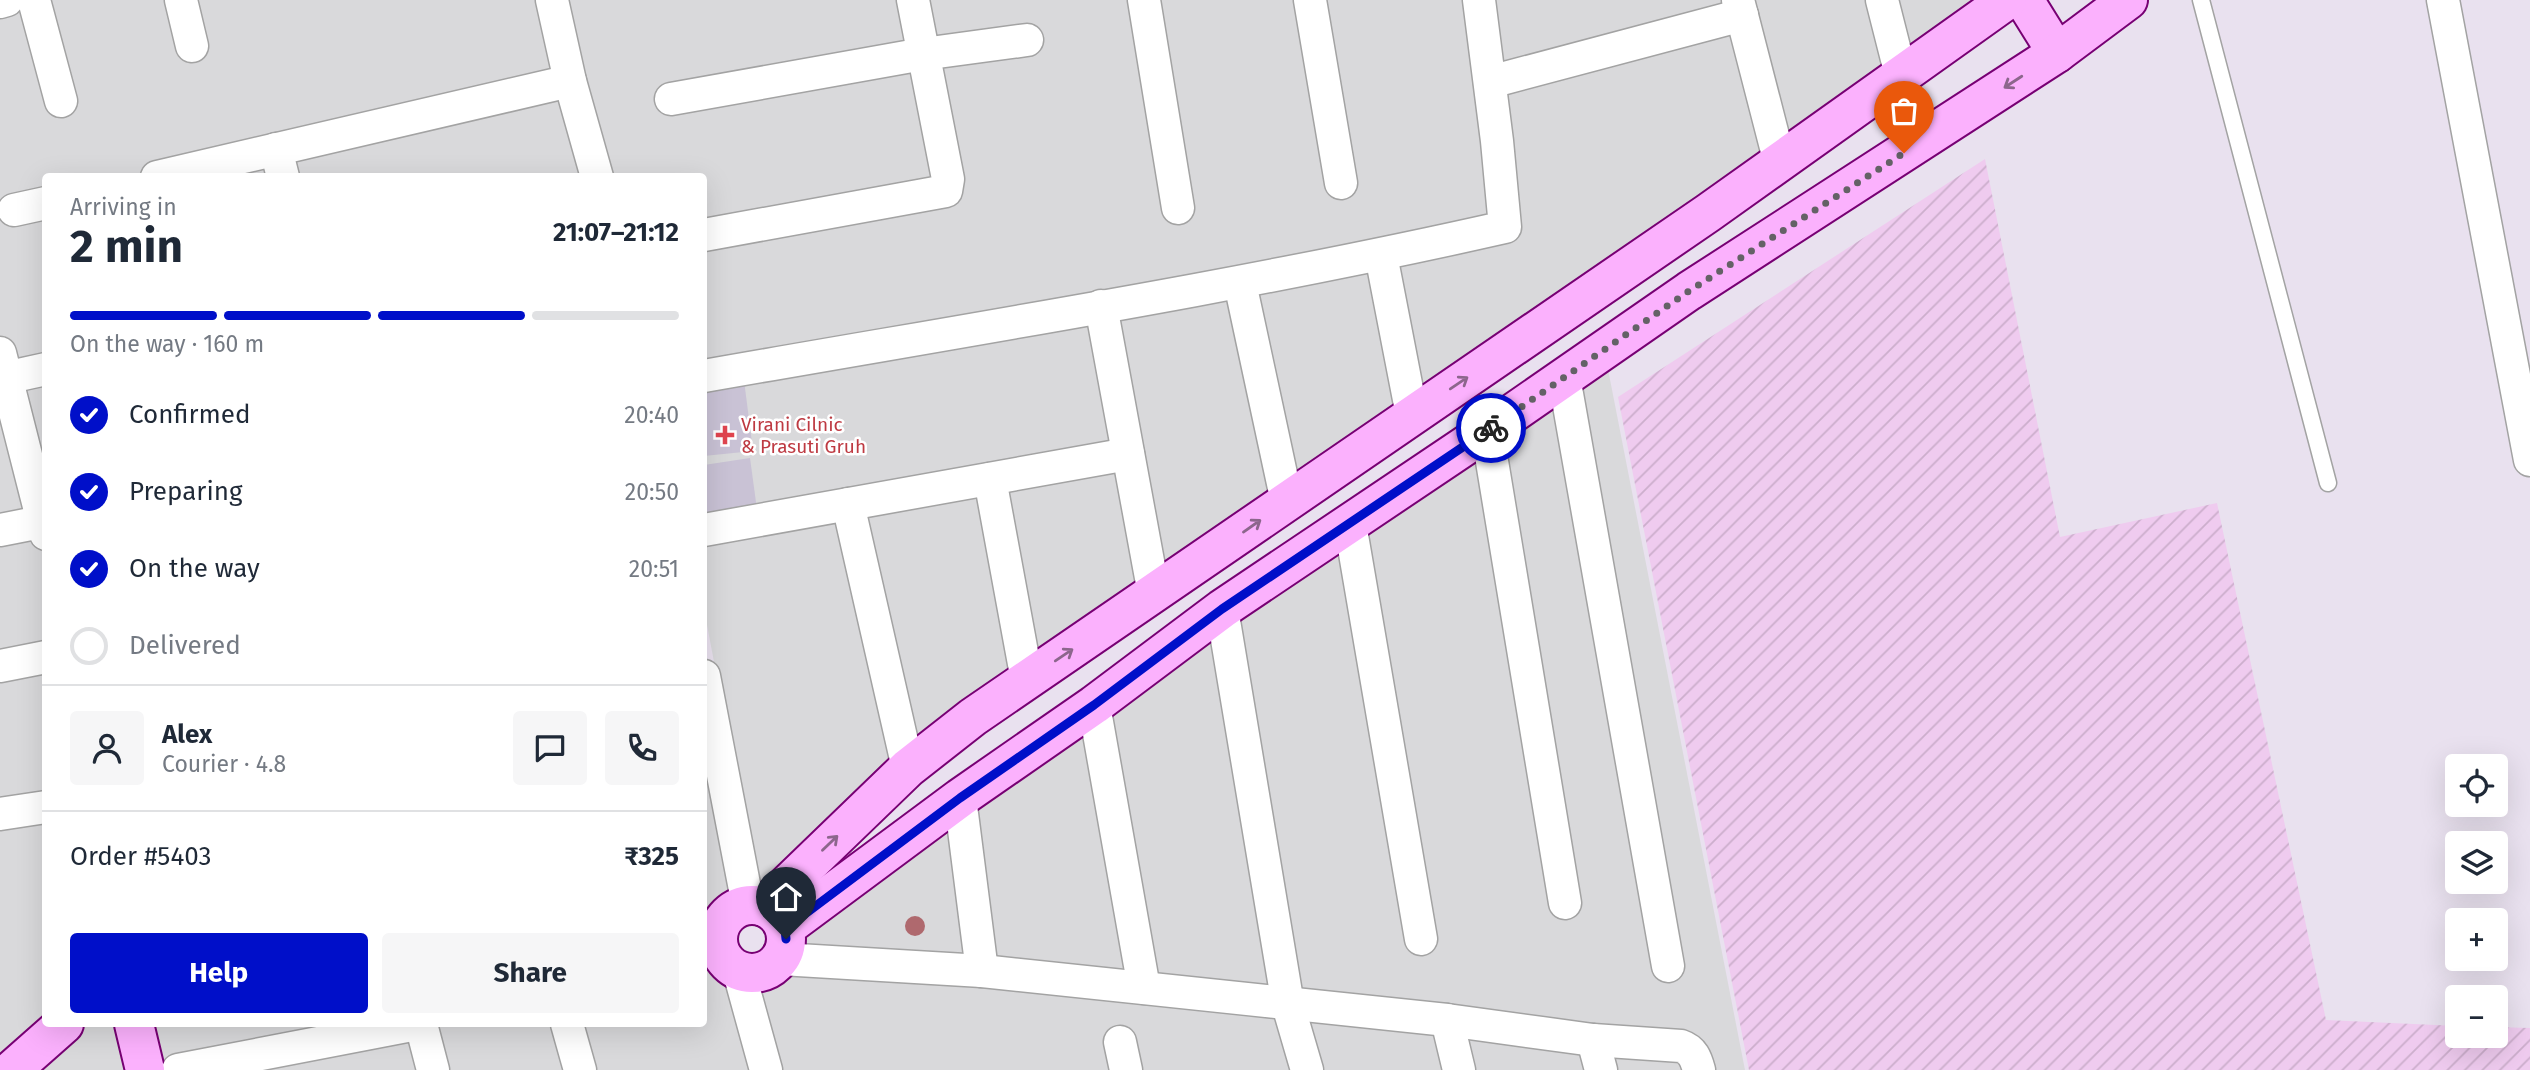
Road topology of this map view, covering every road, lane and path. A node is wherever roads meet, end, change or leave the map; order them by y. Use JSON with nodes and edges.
{"nodes":[{"id":1,"x":7,"y":0,"type":"edge"},
{"id":2,"x":34,"y":0,"type":"edge"},
{"id":3,"x":181,"y":0,"type":"edge"},
{"id":4,"x":552,"y":0,"type":"edge"},
{"id":5,"x":913,"y":0,"type":"edge"},
{"id":6,"x":1144,"y":0,"type":"edge"},
{"id":7,"x":1310,"y":0,"type":"edge"},
{"id":8,"x":1479,"y":0,"type":"edge"},
{"id":9,"x":1882,"y":0,"type":"edge"},
{"id":10,"x":2007,"y":0,"type":"edge"},
{"id":11,"x":2024,"y":0,"type":"edge"},
{"id":12,"x":2129,"y":0,"type":"edge"},
{"id":13,"x":2201,"y":0,"type":"edge"},
{"id":14,"x":2443,"y":0,"type":"edge"},
{"id":15,"x":0,"y":2,"type":"edge"},
{"id":16,"x":1740,"y":8,"type":"edge"},
{"id":17,"x":1027,"y":40,"type":"dead end"},
{"id":18,"x":192,"y":46,"type":"dead end"},
{"id":19,"x":2057,"y":53,"type":"junction"},
{"id":20,"x":923,"y":54,"type":"junction"},
{"id":21,"x":1902,"y":75,"type":"junction"},
{"id":22,"x":570,"y":81,"type":"junction"},
{"id":23,"x":1490,"y":82,"type":"junction"},
{"id":24,"x":671,"y":99,"type":"dead end"},
{"id":25,"x":61,"y":101,"type":"dead end"},
{"id":26,"x":279,"y":163,"type":"edge"},
{"id":27,"x":1780,"y":163,"type":"junction"},
{"id":28,"x":192,"y":173,"type":"edge"},
{"id":29,"x":596,"y":173,"type":"edge"},
{"id":30,"x":1341,"y":183,"type":"dead end"},
{"id":31,"x":42,"y":204,"type":"edge"},
{"id":32,"x":1178,"y":208,"type":"dead end"},
{"id":33,"x":15,"y":210,"type":"dead end"},
{"id":34,"x":707,"y":234,"type":"edge"},
{"id":35,"x":1657,"y":248,"type":"junction"},
{"id":36,"x":1381,"y":256,"type":"junction"},
{"id":37,"x":1240,"y":283,"type":"junction"},
{"id":38,"x":1689,"y":291,"type":"junction"},
{"id":39,"x":1101,"y":306,"type":"junction"},
{"id":40,"x":42,"y":369,"type":"edge"},
{"id":41,"x":2,"y":370,"type":"edge"},
{"id":42,"x":707,"y":375,"type":"edge"},
{"id":43,"x":1564,"y":377,"type":"junction"},
{"id":44,"x":1412,"y":415,"type":"junction"},
{"id":45,"x":1487,"y":431,"type":"junction"},
{"id":46,"x":1128,"y":454,"type":"junction"},
{"id":47,"x":2530,"y":460,"type":"edge"},
{"id":48,"x":990,"y":479,"type":"junction"},
{"id":49,"x":2328,"y":483,"type":"dead end"},
{"id":50,"x":1287,"y":502,"type":"junction"},
{"id":51,"x":848,"y":504,"type":"junction"},
{"id":52,"x":42,"y":515,"type":"edge"},
{"id":53,"x":1350,"y":524,"type":"junction"},
{"id":54,"x":42,"y":526,"type":"edge"},
{"id":55,"x":707,"y":529,"type":"edge"},
{"id":56,"x":0,"y":530,"type":"edge"},
{"id":57,"x":1154,"y":594,"type":"junction"},
{"id":58,"x":1222,"y":609,"type":"junction"},
{"id":59,"x":42,"y":658,"type":"edge"},
{"id":60,"x":0,"y":666,"type":"edge"},
{"id":61,"x":1027,"y":680,"type":"junction"},
{"id":62,"x":707,"y":687,"type":"edge"},
{"id":63,"x":1094,"y":705,"type":"junction"},
{"id":64,"x":908,"y":768,"type":"junction"},
{"id":65,"x":960,"y":798,"type":"junction"},
{"id":66,"x":42,"y":808,"type":"edge"},
{"id":67,"x":0,"y":814,"type":"edge"},
{"id":68,"x":1565,"y":903,"type":"dead end"},
{"id":69,"x":769,"y":925,"type":"junction"},
{"id":70,"x":1422,"y":939,"type":"dead end"},
{"id":71,"x":721,"y":958,"type":"edge"},
{"id":72,"x":1668,"y":966,"type":"dead end"},
{"id":73,"x":982,"y":971,"type":"junction"},
{"id":74,"x":1144,"y":988,"type":"junction"},
{"id":75,"x":1288,"y":1005,"type":"junction"},
{"id":76,"x":1447,"y":1020,"type":"junction"},
{"id":77,"x":61,"y":1027,"type":"edge"},
{"id":78,"x":135,"y":1027,"type":"edge"},
{"id":79,"x":401,"y":1027,"type":"edge"},
{"id":80,"x":420,"y":1027,"type":"edge"},
{"id":81,"x":568,"y":1027,"type":"edge"},
{"id":82,"x":1593,"y":1040,"type":"junction"},
{"id":83,"x":281,"y":1047,"type":"edge"},
{"id":84,"x":12,"y":1070,"type":"edge"},
{"id":85,"x":145,"y":1070,"type":"edge"},
{"id":86,"x":178,"y":1070,"type":"edge"},
{"id":87,"x":433,"y":1070,"type":"edge"},
{"id":88,"x":580,"y":1070,"type":"edge"},
{"id":89,"x":766,"y":1070,"type":"edge"},
{"id":90,"x":1307,"y":1070,"type":"edge"},
{"id":91,"x":1459,"y":1070,"type":"edge"},
{"id":92,"x":1601,"y":1070,"type":"edge"},
{"id":93,"x":1699,"y":1070,"type":"edge"}],
"edges":[{"from":1,"to":15,"type":"street"},
{"from":2,"to":25,"type":"street"},
{"from":3,"to":18,"type":"street"},
{"from":4,"to":22,"type":"street"},
{"from":5,"to":20,"type":"street"},
{"from":6,"to":32,"type":"street"},
{"from":7,"to":30,"type":"street"},
{"from":8,"to":23,"type":"street"},
{"from":9,"to":21,"type":"street"},
{"from":10,"to":21,"type":"street"},
{"from":11,"to":19,"type":"street"},
{"from":12,"to":19,"type":"street"},
{"from":13,"to":49,"type":"lane"},
{"from":14,"to":47,"type":"street"},
{"from":16,"to":23,"type":"street"},
{"from":16,"to":27,"type":"street"},
{"from":17,"to":20,"type":"street"},
{"from":19,"to":38,"type":"street","one_way":true},
{"from":20,"to":24,"type":"street"},
{"from":20,"to":34,"type":"street"},
{"from":21,"to":27,"type":"street"},
{"from":22,"to":26,"type":"street"},
{"from":22,"to":29,"type":"street"},
{"from":23,"to":36,"type":"street"},
{"from":26,"to":28,"type":"street"},
{"from":27,"to":35,"type":"street"},
{"from":31,"to":33,"type":"street"},
{"from":35,"to":38,"type":"street"},
{"from":44,"to":35,"type":"street","one_way":true},
{"from":36,"to":37,"type":"street"},
{"from":36,"to":44,"type":"street"},
{"from":37,"to":39,"type":"street"},
{"from":37,"to":50,"type":"street"},
{"from":38,"to":43,"type":"street"},
{"from":39,"to":42,"type":"street"},
{"from":39,"to":46,"type":"street"},
{"from":40,"to":41,"type":"street"},
{"from":41,"to":52,"type":"street"},
{"from":43,"to":45,"type":"street"},
{"from":43,"to":72,"type":"street"},
{"from":44,"to":50,"type":"street"},
{"from":45,"to":53,"type":"street"},
{"from":45,"to":68,"type":"street"},
{"from":46,"to":48,"type":"street"},
{"from":46,"to":57,"type":"street"},
{"from":48,"to":51,"type":"street"},
{"from":48,"to":61,"type":"street"},
{"from":57,"to":50,"type":"street","one_way":true},
{"from":51,"to":55,"type":"street"},
{"from":51,"to":64,"type":"street"},
{"from":53,"to":58,"type":"street"},
{"from":53,"to":70,"type":"street"},
{"from":54,"to":56,"type":"street"},
{"from":61,"to":57,"type":"street","one_way":true},
{"from":58,"to":63,"type":"street"},
{"from":58,"to":75,"type":"street"},
{"from":59,"to":60,"type":"street"},
{"from":61,"to":64,"type":"street"},
{"from":62,"to":69,"type":"street"},
{"from":63,"to":65,"type":"street"},
{"from":63,"to":74,"type":"street"},
{"from":69,"to":64,"type":"street","one_way":true},
{"from":65,"to":69,"type":"street"},
{"from":65,"to":73,"type":"street"},
{"from":66,"to":67,"type":"street"},
{"from":69,"to":71,"type":"street"},
{"from":69,"to":71,"type":"street"},
{"from":69,"to":73,"type":"street"},
{"from":71,"to":89,"type":"street"},
{"from":73,"to":74,"type":"street"},
{"from":74,"to":75,"type":"street"},
{"from":75,"to":76,"type":"street"},
{"from":75,"to":90,"type":"street"},
{"from":76,"to":82,"type":"street"},
{"from":76,"to":91,"type":"street"},
{"from":77,"to":84,"type":"street"},
{"from":78,"to":85,"type":"street"},
{"from":79,"to":83,"type":"street"},
{"from":80,"to":87,"type":"street"},
{"from":81,"to":88,"type":"street"},
{"from":82,"to":92,"type":"street"},
{"from":82,"to":93,"type":"street"},
{"from":83,"to":86,"type":"street"}]}
